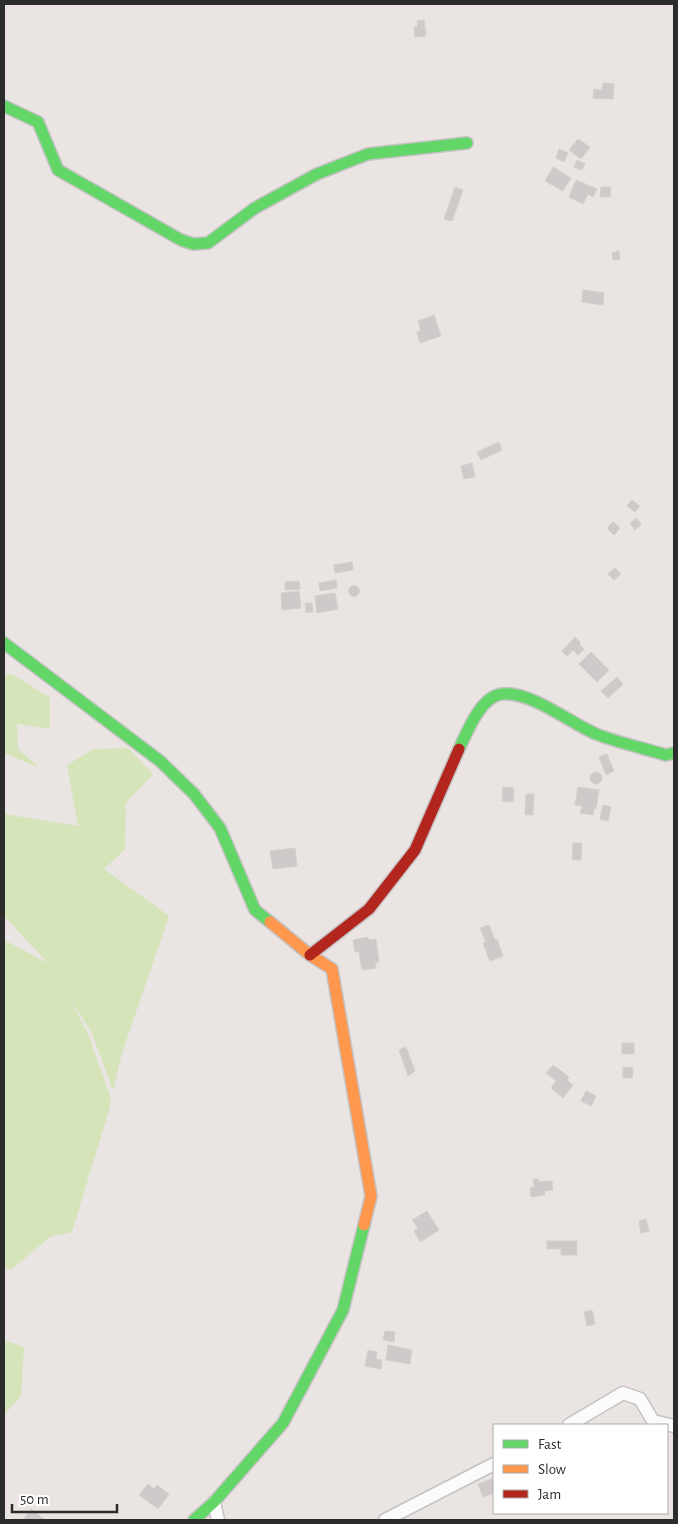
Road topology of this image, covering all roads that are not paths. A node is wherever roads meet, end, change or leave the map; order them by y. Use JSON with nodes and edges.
{"nodes":[{"id":1,"x":4,"y":106,"type":"edge"},
{"id":2,"x":468,"y":144,"type":"dead end"},
{"id":3,"x":4,"y":643,"type":"edge"},
{"id":4,"x":674,"y":753,"type":"edge"},
{"id":5,"x":310,"y":955,"type":"junction"},
{"id":6,"x":570,"y":1424,"type":"edge"},
{"id":7,"x":666,"y":1424,"type":"edge"},
{"id":8,"x":493,"y":1465,"type":"edge"},
{"id":9,"x":214,"y":1502,"type":"junction"},
{"id":10,"x":194,"y":1520,"type":"edge"},
{"id":11,"x":218,"y":1520,"type":"edge"},
{"id":12,"x":385,"y":1520,"type":"edge"}],
"edges":[{"from":1,"to":2,"type":"street"},
{"from":3,"to":5,"type":"street"},
{"from":4,"to":5,"type":"street"},
{"from":5,"to":9,"type":"street"},
{"from":6,"to":7,"type":"street"},
{"from":8,"to":12,"type":"street"},
{"from":9,"to":10,"type":"street"},
{"from":9,"to":11,"type":"street"}]}
